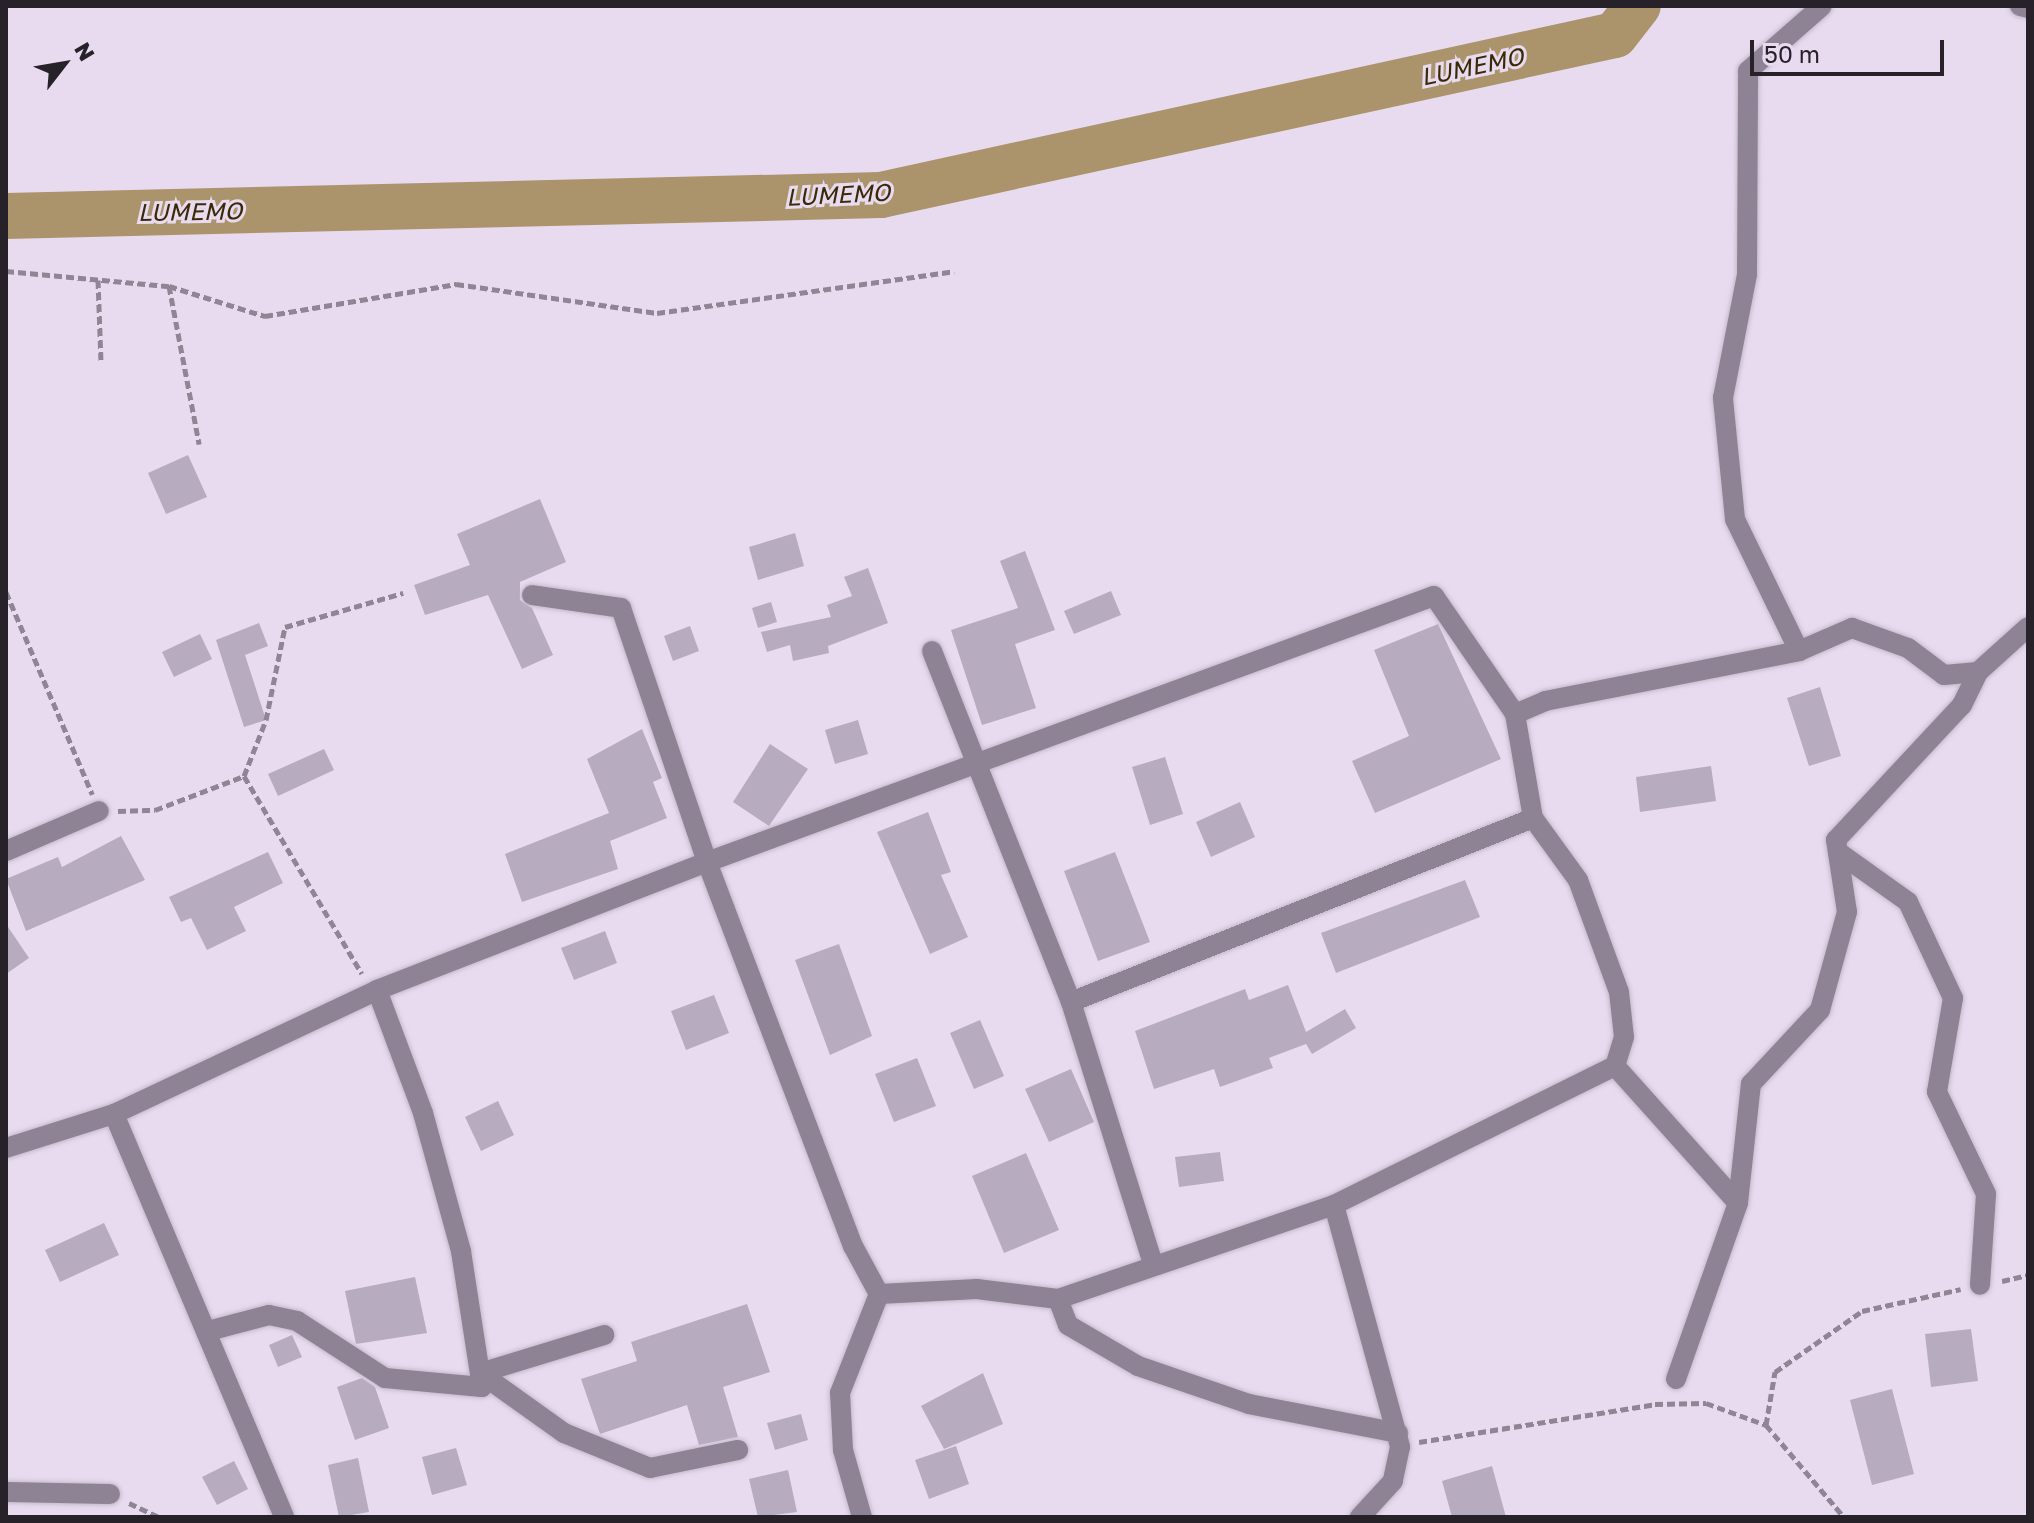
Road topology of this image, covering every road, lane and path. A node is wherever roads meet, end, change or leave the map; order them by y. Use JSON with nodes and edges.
{"nodes":[{"id":1,"x":1822,"y":6,"type":"edge"},
{"id":2,"x":2020,"y":6,"type":"edge"},
{"id":3,"x":2028,"y":8,"type":"edge"},
{"id":4,"x":6,"y":271,"type":"edge"},
{"id":5,"x":954,"y":271,"type":"dead end"},
{"id":6,"x":98,"y":280,"type":"junction"},
{"id":7,"x":169,"y":286,"type":"junction"},
{"id":8,"x":101,"y":362,"type":"dead end"},
{"id":9,"x":199,"y":444,"type":"dead end"},
{"id":10,"x":6,"y":592,"type":"edge"},
{"id":11,"x":403,"y":593,"type":"dead end"},
{"id":12,"x":532,"y":595,"type":"dead end"},
{"id":13,"x":2028,"y":627,"type":"edge"},
{"id":14,"x":932,"y":651,"type":"dead end"},
{"id":15,"x":1799,"y":651,"type":"junction"},
{"id":16,"x":1978,"y":672,"type":"junction"},
{"id":17,"x":1515,"y":714,"type":"junction"},
{"id":18,"x":980,"y":757,"type":"junction"},
{"id":19,"x":244,"y":776,"type":"junction"},
{"id":20,"x":99,"y":811,"type":"junction"},
{"id":21,"x":1533,"y":818,"type":"junction"},
{"id":22,"x":6,"y":851,"type":"edge"},
{"id":23,"x":1838,"y":852,"type":"junction"},
{"id":24,"x":707,"y":862,"type":"junction"},
{"id":25,"x":376,"y":991,"type":"junction"},
{"id":26,"x":1071,"y":1002,"type":"junction"},
{"id":27,"x":1615,"y":1066,"type":"junction"},
{"id":28,"x":114,"y":1114,"type":"junction"},
{"id":29,"x":6,"y":1148,"type":"edge"},
{"id":30,"x":1738,"y":1203,"type":"junction"},
{"id":31,"x":1334,"y":1205,"type":"junction"},
{"id":32,"x":1152,"y":1261,"type":"junction"},
{"id":33,"x":2028,"y":1275,"type":"edge"},
{"id":34,"x":1980,"y":1285,"type":"junction"},
{"id":35,"x":879,"y":1294,"type":"junction"},
{"id":36,"x":1058,"y":1299,"type":"junction"},
{"id":37,"x":208,"y":1331,"type":"junction"},
{"id":38,"x":604,"y":1335,"type":"dead end"},
{"id":39,"x":480,"y":1373,"type":"junction"},
{"id":40,"x":1676,"y":1379,"type":"dead end"},
{"id":41,"x":1766,"y":1425,"type":"junction"},
{"id":42,"x":1399,"y":1440,"type":"junction"},
{"id":43,"x":738,"y":1450,"type":"dead end"},
{"id":44,"x":6,"y":1492,"type":"edge"},
{"id":45,"x":110,"y":1494,"type":"joint"},
{"id":46,"x":159,"y":1517,"type":"edge"},
{"id":47,"x":284,"y":1517,"type":"edge"},
{"id":48,"x":862,"y":1517,"type":"edge"},
{"id":49,"x":1360,"y":1517,"type":"edge"},
{"id":50,"x":1844,"y":1517,"type":"edge"}],
"edges":[{"from":1,"to":15,"type":"street"},
{"from":2,"to":3,"type":"street"},
{"from":4,"to":6,"type":"path"},
{"from":5,"to":7,"type":"path"},
{"from":6,"to":7,"type":"path"},
{"from":6,"to":8,"type":"path"},
{"from":7,"to":9,"type":"path"},
{"from":10,"to":20,"type":"path"},
{"from":11,"to":19,"type":"path"},
{"from":12,"to":24,"type":"street"},
{"from":13,"to":16,"type":"street"},
{"from":14,"to":18,"type":"street"},
{"from":15,"to":16,"type":"street"},
{"from":15,"to":17,"type":"street"},
{"from":16,"to":23,"type":"street"},
{"from":17,"to":18,"type":"street"},
{"from":17,"to":21,"type":"street"},
{"from":18,"to":24,"type":"street"},
{"from":18,"to":26,"type":"street"},
{"from":19,"to":20,"type":"path"},
{"from":19,"to":25,"type":"path"},
{"from":20,"to":22,"type":"street"},
{"from":21,"to":26,"type":"street"},
{"from":21,"to":27,"type":"street"},
{"from":23,"to":30,"type":"street"},
{"from":23,"to":34,"type":"street"},
{"from":24,"to":25,"type":"street"},
{"from":24,"to":35,"type":"street"},
{"from":25,"to":28,"type":"street"},
{"from":25,"to":39,"type":"street"},
{"from":26,"to":32,"type":"street"},
{"from":27,"to":30,"type":"street"},
{"from":27,"to":31,"type":"street"},
{"from":28,"to":29,"type":"street"},
{"from":28,"to":37,"type":"street"},
{"from":30,"to":40,"type":"street"},
{"from":31,"to":32,"type":"street"},
{"from":31,"to":42,"type":"street"},
{"from":32,"to":36,"type":"street"},
{"from":33,"to":34,"type":"path"},
{"from":34,"to":41,"type":"path"},
{"from":35,"to":36,"type":"street"},
{"from":35,"to":48,"type":"street"},
{"from":36,"to":42,"type":"street"},
{"from":37,"to":39,"type":"street"},
{"from":37,"to":47,"type":"street"},
{"from":38,"to":39,"type":"street"},
{"from":39,"to":43,"type":"street"},
{"from":41,"to":42,"type":"path"},
{"from":41,"to":50,"type":"path"},
{"from":42,"to":49,"type":"street"},
{"from":44,"to":45,"type":"street"},
{"from":45,"to":46,"type":"path"}]}
